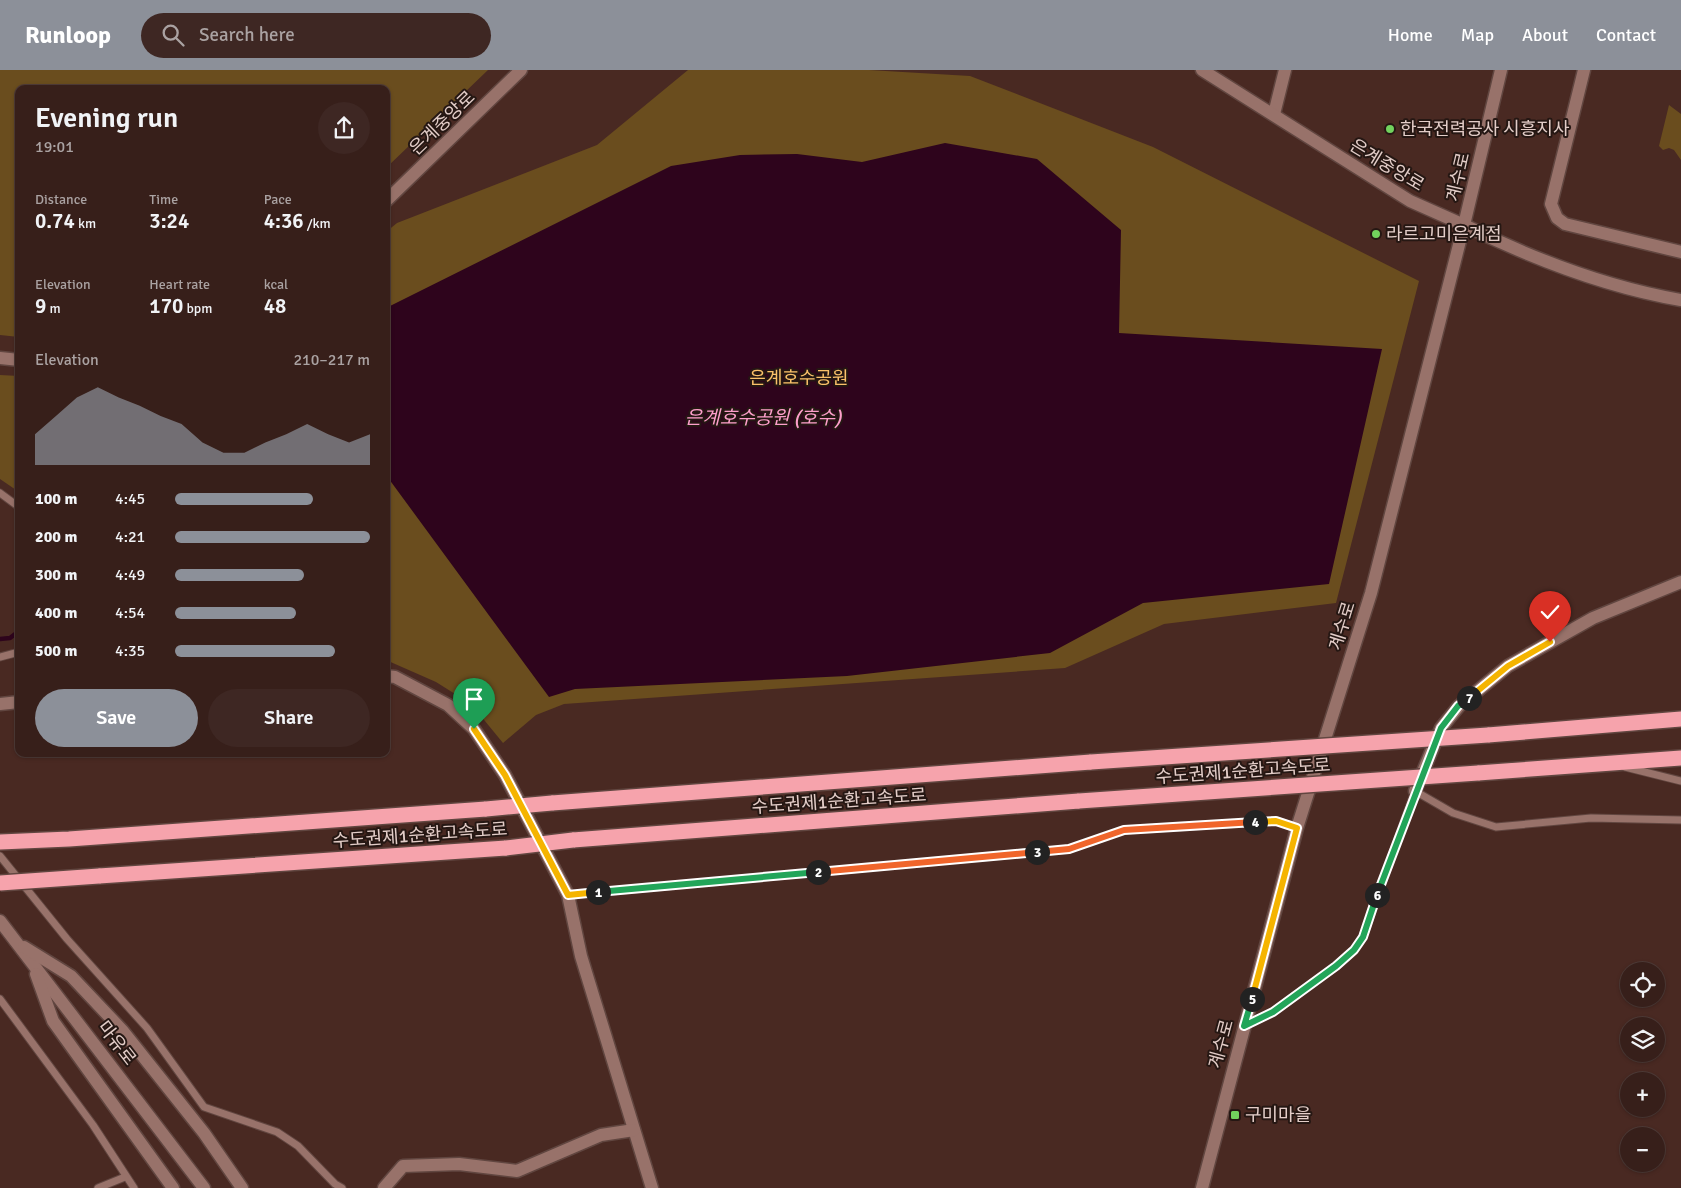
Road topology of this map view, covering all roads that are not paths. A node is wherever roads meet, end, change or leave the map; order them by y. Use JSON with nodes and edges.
{"nodes":[{"id":1,"x":521,"y":70,"type":"edge"},
{"id":2,"x":1202,"y":70,"type":"edge"},
{"id":3,"x":1285,"y":70,"type":"edge"},
{"id":4,"x":1501,"y":70,"type":"edge"},
{"id":5,"x":1584,"y":70,"type":"edge"},
{"id":6,"x":1274,"y":114,"type":"junction"},
{"id":7,"x":390,"y":197,"type":"edge"},
{"id":8,"x":1464,"y":225,"type":"junction"},
{"id":9,"x":1681,"y":252,"type":"edge"},
{"id":10,"x":1681,"y":300,"type":"edge"},
{"id":11,"x":0,"y":358,"type":"edge"},
{"id":12,"x":15,"y":360,"type":"edge"},
{"id":13,"x":0,"y":494,"type":"edge"},
{"id":14,"x":15,"y":504,"type":"edge"},
{"id":15,"x":1681,"y":582,"type":"edge"},
{"id":16,"x":15,"y":653,"type":"edge"},
{"id":17,"x":0,"y":657,"type":"edge"},
{"id":18,"x":390,"y":676,"type":"edge"},
{"id":19,"x":15,"y":702,"type":"edge"},
{"id":20,"x":0,"y":704,"type":"edge"},
{"id":21,"x":1681,"y":719,"type":"edge"},
{"id":22,"x":1681,"y":758,"type":"edge"},
{"id":23,"x":1610,"y":763,"type":"junction"},
{"id":24,"x":1681,"y":781,"type":"edge"},
{"id":25,"x":1415,"y":791,"type":"junction"},
{"id":26,"x":1681,"y":820,"type":"edge"},
{"id":27,"x":1297,"y":828,"type":"junction"},
{"id":28,"x":0,"y":842,"type":"edge"},
{"id":29,"x":0,"y":856,"type":"edge"},
{"id":30,"x":0,"y":883,"type":"edge"},
{"id":31,"x":568,"y":895,"type":"junction"},
{"id":32,"x":0,"y":921,"type":"edge"},
{"id":33,"x":17,"y":943,"type":"junction"},
{"id":34,"x":32,"y":962,"type":"junction"},
{"id":35,"x":0,"y":999,"type":"edge"},
{"id":36,"x":1244,"y":1026,"type":"junction"},
{"id":37,"x":634,"y":1130,"type":"junction"},
{"id":38,"x":125,"y":1177,"type":"junction"},
{"id":39,"x":98,"y":1188,"type":"edge"},
{"id":40,"x":134,"y":1188,"type":"edge"},
{"id":41,"x":173,"y":1188,"type":"edge"},
{"id":42,"x":204,"y":1188,"type":"edge"},
{"id":43,"x":242,"y":1188,"type":"edge"},
{"id":44,"x":342,"y":1188,"type":"edge"},
{"id":45,"x":384,"y":1188,"type":"edge"},
{"id":46,"x":652,"y":1188,"type":"edge"},
{"id":47,"x":1202,"y":1188,"type":"edge"}],
"edges":[{"from":1,"to":7,"type":"street","name":"은계중앙로"},
{"from":2,"to":6,"type":"street","name":"은계중앙로"},
{"from":3,"to":6,"type":"street"},
{"from":4,"to":8,"type":"street","name":"계수로"},
{"from":5,"to":9,"type":"street"},
{"from":6,"to":8,"type":"street","name":"은계중앙로"},
{"from":8,"to":10,"type":"street","name":"은계중앙로"},
{"from":8,"to":27,"type":"street","name":"계수로"},
{"from":11,"to":12,"type":"street"},
{"from":13,"to":14,"type":"lane"},
{"from":15,"to":25,"type":"street"},
{"from":16,"to":17,"type":"lane"},
{"from":18,"to":31,"type":"street"},
{"from":19,"to":20,"type":"street"},
{"from":21,"to":28,"type":"highway","name":"수도권제1순환고속도로","bridge":true},
{"from":22,"to":23,"type":"highway","name":"수도권제1순환고속도로"},
{"from":23,"to":24,"type":"lane"},
{"from":23,"to":30,"type":"highway","name":"수도권제1순환고속도로","bridge":true},
{"from":25,"to":26,"type":"lane"},
{"from":25,"to":36,"type":"lane"},
{"from":27,"to":31,"type":"lane"},
{"from":27,"to":36,"type":"street","name":"계수로"},
{"from":29,"to":44,"type":"lane"},
{"from":31,"to":37,"type":"street"},
{"from":32,"to":33,"type":"street","name":"마유로"},
{"from":33,"to":34,"type":"street","name":"마유로"},
{"from":33,"to":43,"type":"street"},
{"from":34,"to":41,"type":"street"},
{"from":34,"to":42,"type":"street","name":"마유로"},
{"from":35,"to":38,"type":"lane"},
{"from":36,"to":47,"type":"street","name":"계수로"},
{"from":37,"to":45,"type":"street"},
{"from":37,"to":46,"type":"street"},
{"from":38,"to":39,"type":"lane"},
{"from":38,"to":40,"type":"lane"}]}
